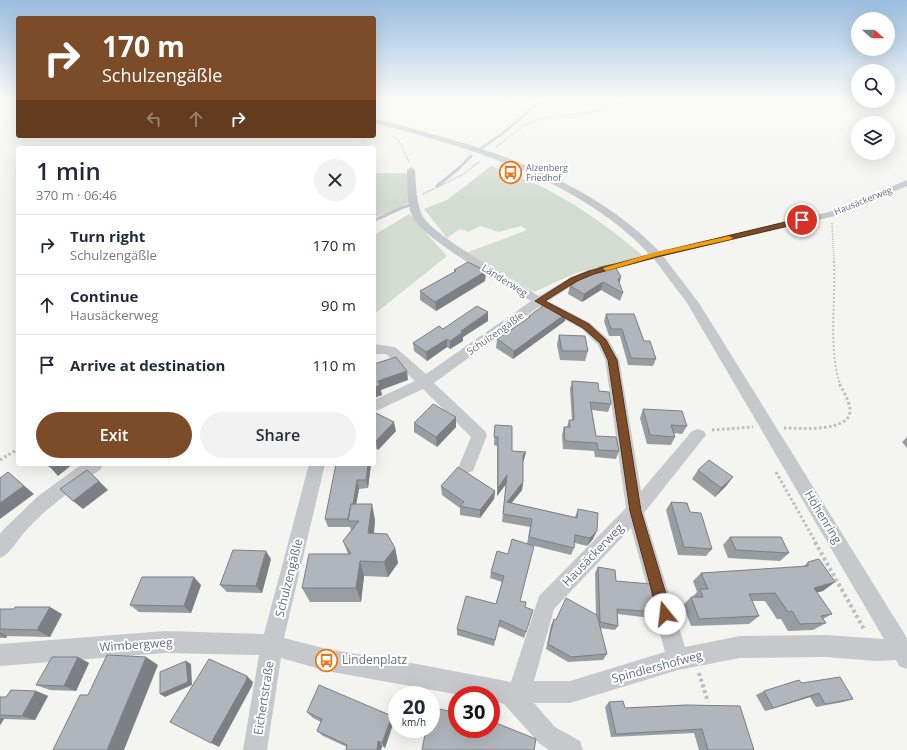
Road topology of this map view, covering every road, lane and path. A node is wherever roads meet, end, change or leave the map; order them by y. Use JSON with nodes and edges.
{"nodes":[{"id":1,"x":419,"y":133,"type":"edge"},
{"id":2,"x":514,"y":133,"type":"edge"},
{"id":3,"x":393,"y":136,"type":"dead end"},
{"id":4,"x":486,"y":155,"type":"junction"},
{"id":5,"x":411,"y":170,"type":"joint"},
{"id":6,"x":907,"y":183,"type":"edge"},
{"id":7,"x":414,"y":201,"type":"junction"},
{"id":8,"x":832,"y":214,"type":"junction"},
{"id":9,"x":376,"y":220,"type":"edge"},
{"id":10,"x":656,"y":255,"type":"junction"},
{"id":11,"x":539,"y":301,"type":"junction"},
{"id":12,"x":376,"y":349,"type":"edge"},
{"id":13,"x":425,"y":382,"type":"junction"},
{"id":14,"x":376,"y":405,"type":"edge"},
{"id":15,"x":747,"y":420,"type":"dead end"},
{"id":16,"x":750,"y":427,"type":"junction"},
{"id":17,"x":762,"y":431,"type":"junction"},
{"id":18,"x":698,"y":435,"type":"joint"},
{"id":19,"x":16,"y":451,"type":"edge"},
{"id":20,"x":0,"y":460,"type":"edge"},
{"id":21,"x":92,"y":466,"type":"edge"},
{"id":22,"x":316,"y":466,"type":"edge"},
{"id":23,"x":467,"y":466,"type":"dead end"},
{"id":24,"x":774,"y":469,"type":"dead end"},
{"id":25,"x":635,"y":511,"type":"junction"},
{"id":26,"x":0,"y":549,"type":"edge"},
{"id":27,"x":272,"y":645,"type":"junction"},
{"id":28,"x":876,"y":650,"type":"junction"},
{"id":29,"x":904,"y":653,"type":"edge"},
{"id":30,"x":0,"y":655,"type":"edge"},
{"id":31,"x":686,"y":657,"type":"junction"},
{"id":32,"x":515,"y":693,"type":"junction"},
{"id":33,"x":708,"y":702,"type":"dead end"},
{"id":34,"x":255,"y":750,"type":"edge"},
{"id":35,"x":571,"y":750,"type":"edge"}],
"edges":[{"from":1,"to":4,"type":"street","name":"Höhenring"},
{"from":2,"to":4,"type":"path"},
{"from":3,"to":5,"type":"path"},
{"from":4,"to":7,"type":"path"},
{"from":4,"to":10,"type":"street","name":"Höhenring"},
{"from":5,"to":7,"type":"street","name":"Länderweg"},
{"from":6,"to":8,"type":"street","name":"Hausäckerweg"},
{"from":7,"to":9,"type":"lane"},
{"from":7,"to":11,"type":"street","name":"Länderweg"},
{"from":8,"to":10,"type":"street","name":"Hausäckerweg"},
{"from":8,"to":17,"type":"path"},
{"from":10,"to":11,"type":"street","name":"Schulzengäßle"},
{"from":10,"to":17,"type":"street","name":"Höhenring"},
{"from":11,"to":13,"type":"street","name":"Schulzengäßle"},
{"from":11,"to":25,"type":"street","name":"Länderweg"},
{"from":12,"to":13,"type":"street"},
{"from":13,"to":14,"type":"street","name":"Schulzengäßle"},
{"from":13,"to":23,"type":"street"},
{"from":15,"to":16,"type":"path"},
{"from":16,"to":17,"type":"path"},
{"from":16,"to":17,"type":"path"},
{"from":16,"to":18,"type":"path"},
{"from":17,"to":29,"type":"street","name":"Höhenring"},
{"from":18,"to":25,"type":"street","name":"Hausäckerweg"},
{"from":19,"to":20,"type":"path"},
{"from":21,"to":26,"type":"street"},
{"from":22,"to":27,"type":"street","name":"Schulzengäßle"},
{"from":24,"to":28,"type":"path"},
{"from":25,"to":31,"type":"street","name":"Länderweg"},
{"from":25,"to":32,"type":"street","name":"Hausäckerweg"},
{"from":27,"to":30,"type":"street","name":"Wimbergweg"},
{"from":27,"to":32,"type":"street","name":"Spindlershofweg"},
{"from":27,"to":34,"type":"street","name":"Eichertstraße"},
{"from":28,"to":29,"type":"street","name":"Spindlershofweg"},
{"from":28,"to":31,"type":"street","name":"Spindlershofweg"},
{"from":31,"to":32,"type":"street","name":"Spindlershofweg"},
{"from":31,"to":33,"type":"path"},
{"from":32,"to":35,"type":"street"}]}
